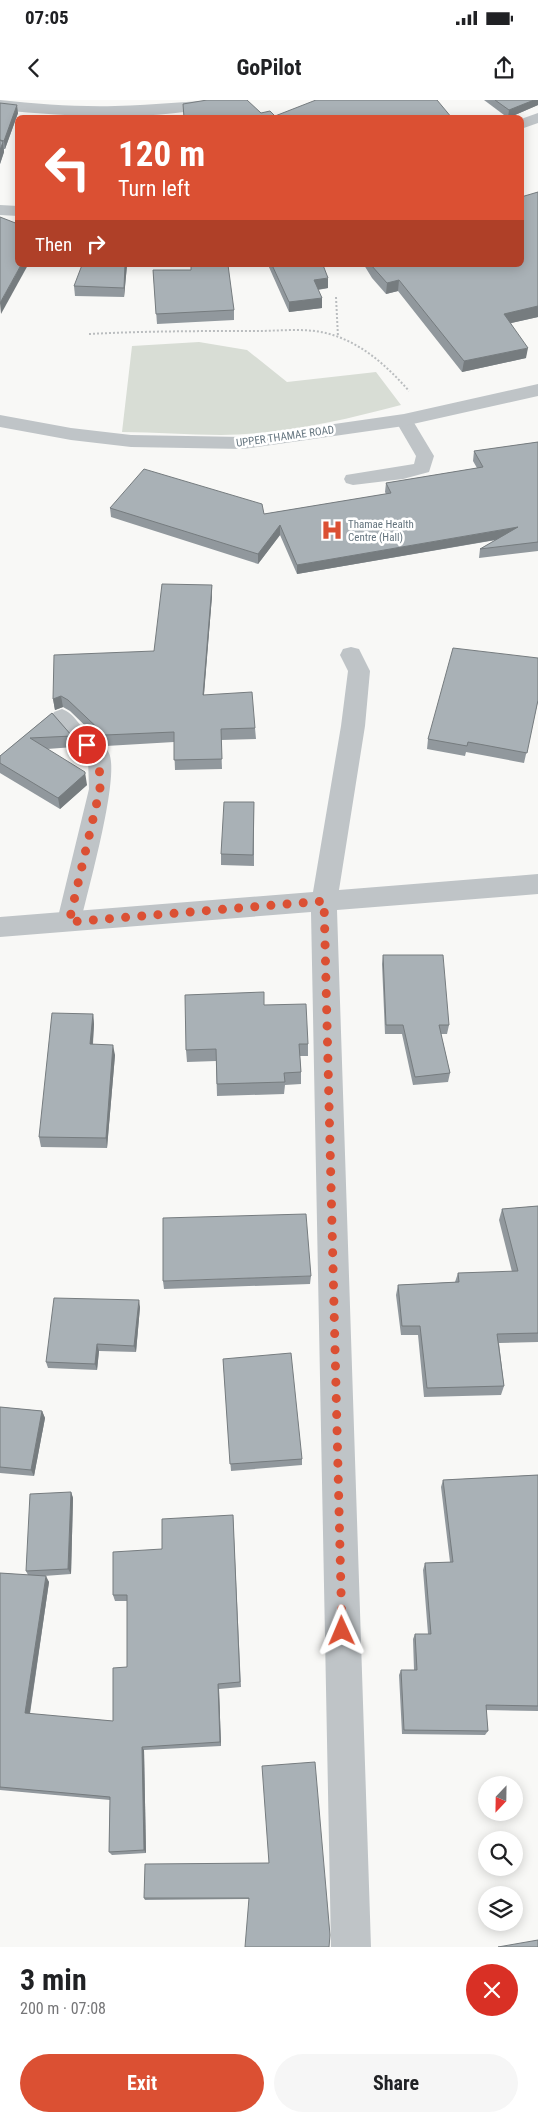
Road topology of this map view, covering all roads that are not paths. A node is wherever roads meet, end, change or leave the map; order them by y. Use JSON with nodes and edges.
{"nodes":[{"id":1,"x":227,"y":100,"type":"edge"},
{"id":2,"x":0,"y":105,"type":"edge"},
{"id":3,"x":538,"y":118,"type":"edge"},
{"id":4,"x":524,"y":123,"type":"edge"},
{"id":5,"x":0,"y":210,"type":"edge"},
{"id":6,"x":15,"y":211,"type":"edge"},
{"id":7,"x":538,"y":390,"type":"edge"},
{"id":8,"x":404,"y":420,"type":"junction"},
{"id":9,"x":0,"y":422,"type":"edge"},
{"id":10,"x":353,"y":479,"type":"dead end"},
{"id":11,"x":351,"y":655,"type":"dead end"},
{"id":12,"x":62,"y":717,"type":"dead end"},
{"id":13,"x":538,"y":884,"type":"edge"},
{"id":14,"x":324,"y":901,"type":"junction"},
{"id":15,"x":69,"y":922,"type":"junction"},
{"id":16,"x":0,"y":927,"type":"edge"},
{"id":17,"x":351,"y":1947,"type":"edge"}],
"edges":[{"from":1,"to":2,"type":"street"},
{"from":3,"to":4,"type":"street"},
{"from":5,"to":6,"type":"street"},
{"from":7,"to":8,"type":"street","name":"UPPER THAMAE ROAD"},
{"from":8,"to":9,"type":"street","name":"UPPER THAMAE ROAD"},
{"from":8,"to":10,"type":"lane"},
{"from":11,"to":14,"type":"street"},
{"from":12,"to":15,"type":"lane"},
{"from":13,"to":14,"type":"street"},
{"from":14,"to":15,"type":"street"},
{"from":14,"to":17,"type":"street"},
{"from":15,"to":16,"type":"street"}]}
